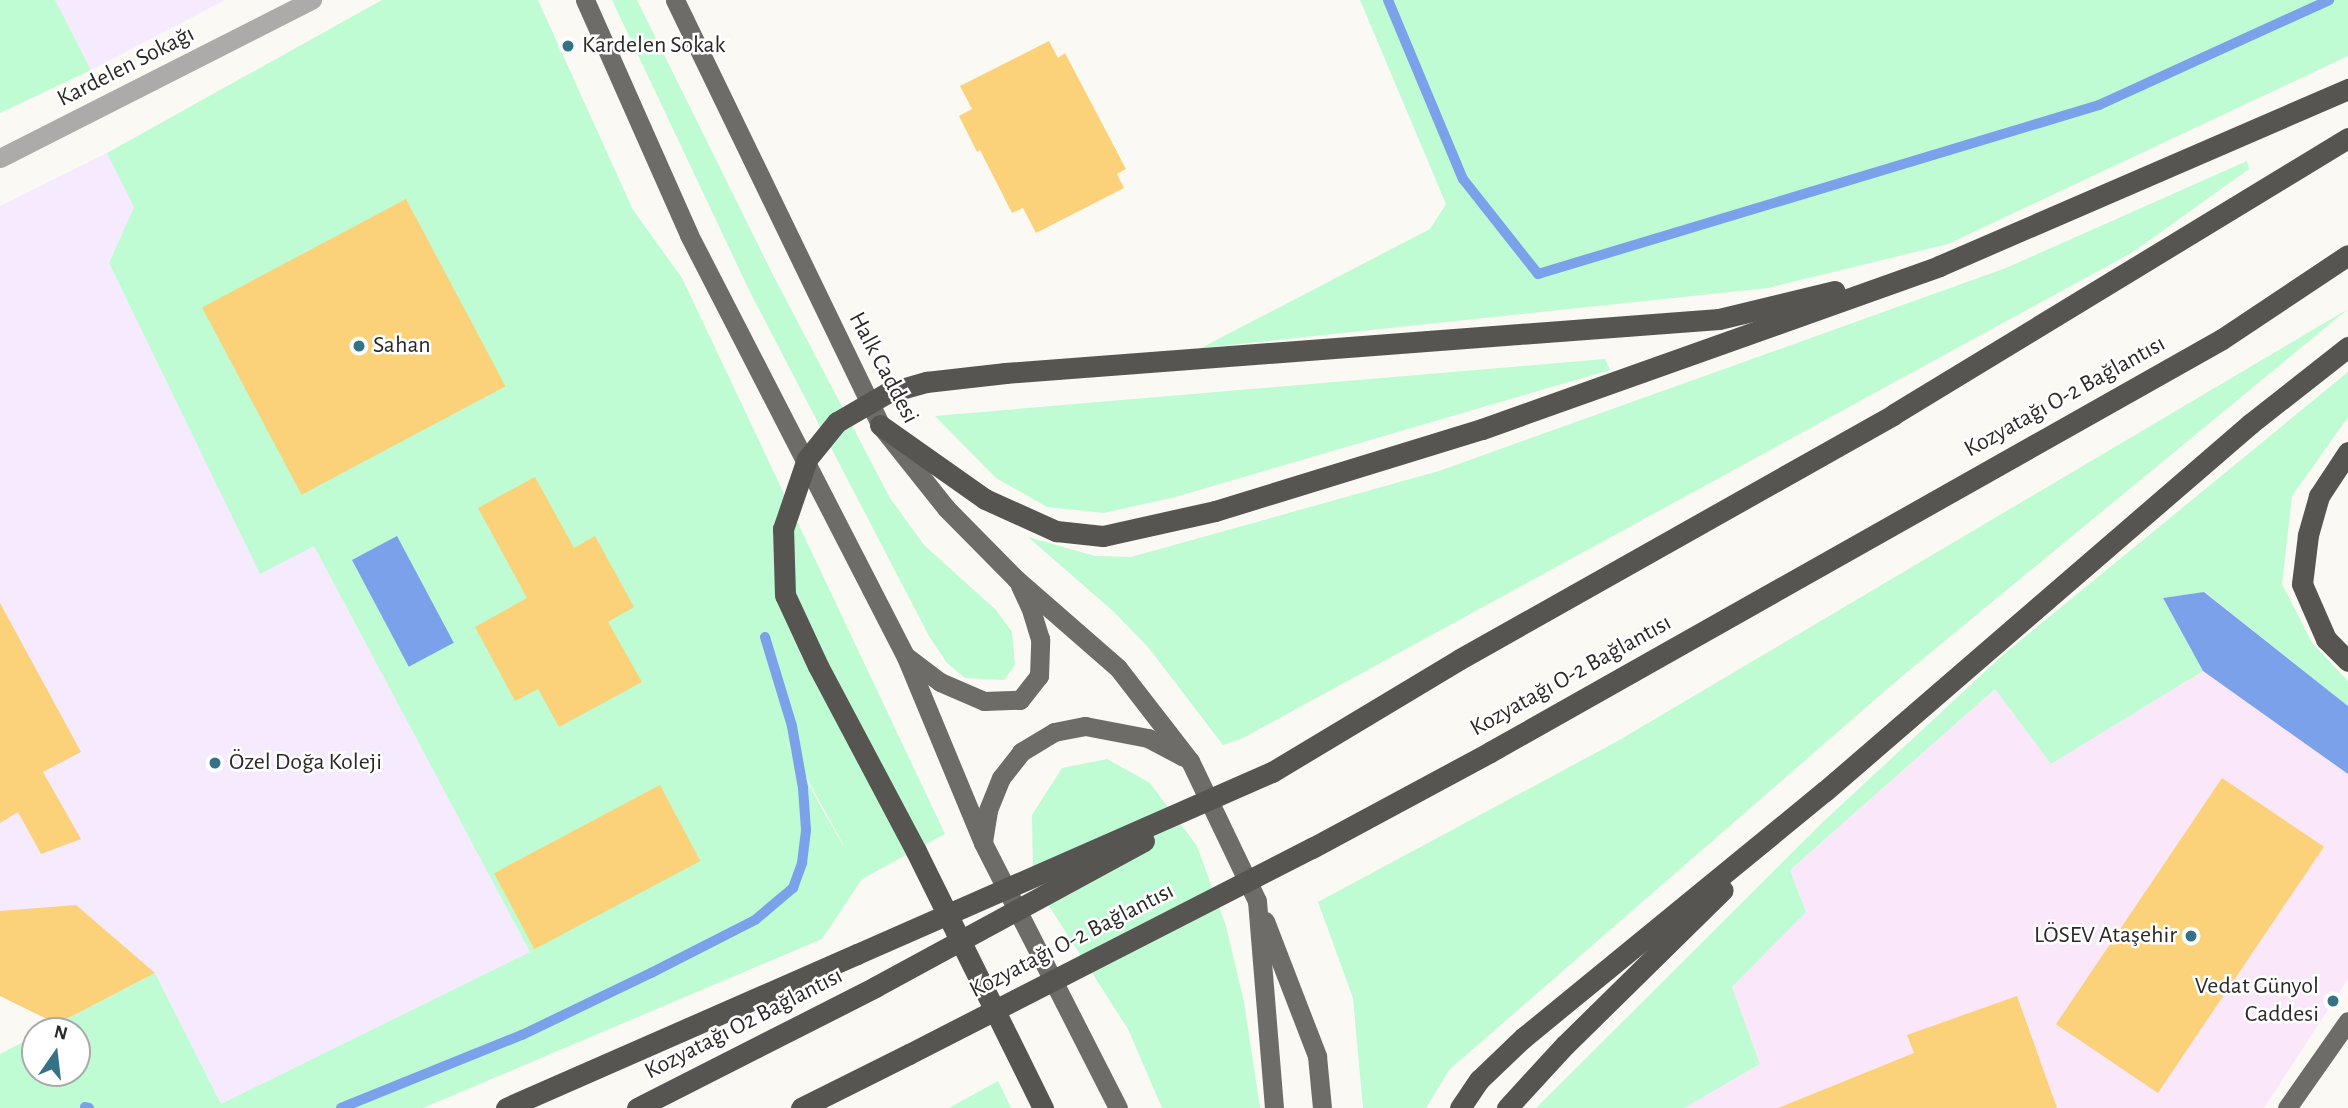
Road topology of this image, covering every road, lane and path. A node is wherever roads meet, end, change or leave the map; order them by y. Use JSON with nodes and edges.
{"nodes":[{"id":1,"x":312,"y":0,"type":"edge"},
{"id":2,"x":585,"y":0,"type":"edge"},
{"id":3,"x":675,"y":0,"type":"edge"},
{"id":4,"x":2348,"y":89,"type":"edge"},
{"id":5,"x":2348,"y":138,"type":"edge"},
{"id":6,"x":0,"y":158,"type":"edge"},
{"id":7,"x":2348,"y":255,"type":"edge"},
{"id":8,"x":1939,"y":266,"type":"junction"},
{"id":9,"x":2348,"y":347,"type":"edge"},
{"id":10,"x":880,"y":425,"type":"junction"},
{"id":11,"x":2348,"y":452,"type":"edge"},
{"id":12,"x":1016,"y":579,"type":"junction"},
{"id":13,"x":906,"y":657,"type":"junction"},
{"id":14,"x":2348,"y":661,"type":"edge"},
{"id":15,"x":1190,"y":761,"type":"junction"},
{"id":16,"x":1272,"y":772,"type":"junction"},
{"id":17,"x":1825,"y":791,"type":"junction"},
{"id":18,"x":983,"y":844,"type":"junction"},
{"id":19,"x":1257,"y":901,"type":"junction"},
{"id":20,"x":875,"y":987,"type":"joint"},
{"id":21,"x":2348,"y":1021,"type":"edge"},
{"id":22,"x":909,"y":1054,"type":"junction"},
{"id":23,"x":506,"y":1108,"type":"edge"},
{"id":24,"x":636,"y":1108,"type":"edge"},
{"id":25,"x":801,"y":1108,"type":"edge"},
{"id":26,"x":824,"y":1108,"type":"edge"},
{"id":27,"x":1043,"y":1108,"type":"edge"},
{"id":28,"x":1118,"y":1108,"type":"edge"},
{"id":29,"x":1274,"y":1108,"type":"edge"},
{"id":30,"x":1322,"y":1108,"type":"edge"},
{"id":31,"x":1460,"y":1108,"type":"edge"},
{"id":32,"x":1507,"y":1108,"type":"edge"},
{"id":33,"x":2287,"y":1108,"type":"edge"}],
"edges":[{"from":1,"to":6,"type":"street","name":"Kardelen Sokağı"},
{"from":2,"to":13,"type":"main road"},
{"from":3,"to":10,"type":"main road","name":"Halk Caddesi"},
{"from":4,"to":8,"type":"highway"},
{"from":5,"to":16,"type":"highway","name":"Kozyatağı O-2 Bağlantısı"},
{"from":7,"to":22,"type":"highway","name":"Kozyatağı O-2 Bağlantısı","bridge":true},
{"from":8,"to":10,"type":"highway"},
{"from":8,"to":27,"type":"highway","bridge":true},
{"from":9,"to":17,"type":"highway"},
{"from":10,"to":12,"type":"main road","name":"Halk Caddesi"},
{"from":11,"to":14,"type":"highway"},
{"from":12,"to":13,"type":"main road"},
{"from":12,"to":15,"type":"main road","name":"Halk Caddesi"},
{"from":13,"to":18,"type":"main road"},
{"from":15,"to":18,"type":"main road"},
{"from":15,"to":19,"type":"main road"},
{"from":16,"to":20,"type":"highway","name":"Kozyatağı O-2 Bağlantısı","bridge":true},
{"from":16,"to":23,"type":"highway","bridge":true},
{"from":17,"to":31,"type":"highway"},
{"from":17,"to":32,"type":"highway"},
{"from":18,"to":28,"type":"main road"},
{"from":19,"to":29,"type":"main road"},
{"from":19,"to":30,"type":"main road"},
{"from":20,"to":24,"type":"highway","name":"Kozyatağı O2 Bağlantısı"},
{"from":21,"to":33,"type":"main road"},
{"from":22,"to":25,"type":"highway","name":"Kozyatağı O-2 Bağlantısı"},
{"from":22,"to":26,"type":"highway"}]}
